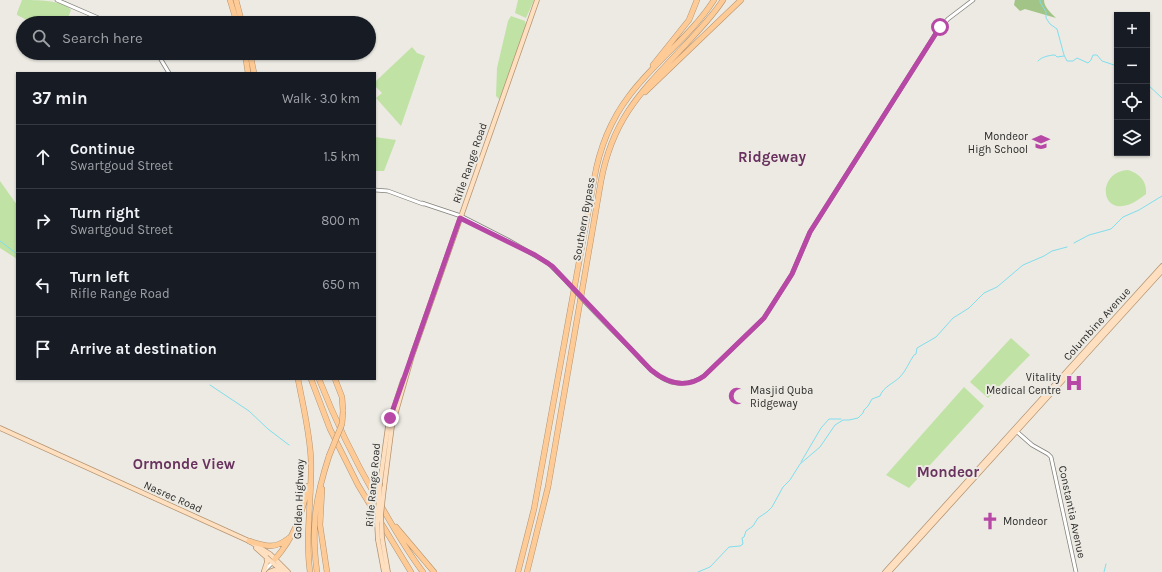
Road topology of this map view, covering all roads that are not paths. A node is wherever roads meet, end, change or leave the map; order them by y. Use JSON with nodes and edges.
{"nodes":[{"id":1,"x":57,"y":0,"type":"edge"},
{"id":2,"x":230,"y":0,"type":"edge"},
{"id":3,"x":236,"y":0,"type":"edge"},
{"id":4,"x":537,"y":0,"type":"edge"},
{"id":5,"x":698,"y":0,"type":"edge"},
{"id":6,"x":714,"y":0,"type":"edge"},
{"id":7,"x":722,"y":0,"type":"edge"},
{"id":8,"x":741,"y":0,"type":"edge"},
{"id":9,"x":973,"y":0,"type":"edge"},
{"id":10,"x":94,"y":16,"type":"edge"},
{"id":11,"x":235,"y":16,"type":"edge"},
{"id":12,"x":240,"y":16,"type":"edge"},
{"id":13,"x":161,"y":60,"type":"edge"},
{"id":14,"x":246,"y":60,"type":"edge"},
{"id":15,"x":251,"y":60,"type":"edge"},
{"id":16,"x":168,"y":72,"type":"edge"},
{"id":17,"x":248,"y":72,"type":"edge"},
{"id":18,"x":254,"y":72,"type":"edge"},
{"id":19,"x":640,"y":83,"type":"junction"},
{"id":20,"x":612,"y":140,"type":"junction"},
{"id":21,"x":376,"y":190,"type":"edge"},
{"id":22,"x":460,"y":217,"type":"junction"},
{"id":23,"x":1162,"y":266,"type":"edge"},
{"id":24,"x":1162,"y":271,"type":"edge"},
{"id":25,"x":1152,"y":280,"type":"junction"},
{"id":26,"x":412,"y":356,"type":"junction"},
{"id":27,"x":298,"y":380,"type":"edge"},
{"id":28,"x":310,"y":380,"type":"edge"},
{"id":29,"x":319,"y":380,"type":"edge"},
{"id":30,"x":335,"y":380,"type":"edge"},
{"id":31,"x":402,"y":414,"type":"dead end"},
{"id":32,"x":395,"y":415,"type":"junction"},
{"id":33,"x":0,"y":429,"type":"edge"},
{"id":34,"x":1016,"y":430,"type":"junction"},
{"id":35,"x":311,"y":462,"type":"junction"},
{"id":36,"x":326,"y":464,"type":"junction"},
{"id":37,"x":386,"y":516,"type":"junction"},
{"id":38,"x":292,"y":535,"type":"junction"},
{"id":39,"x":380,"y":539,"type":"junction"},
{"id":40,"x":249,"y":541,"type":"junction"},
{"id":41,"x":910,"y":547,"type":"junction"},
{"id":42,"x":265,"y":555,"type":"junction"},
{"id":43,"x":275,"y":562,"type":"junction"},
{"id":44,"x":266,"y":572,"type":"edge"},
{"id":45,"x":282,"y":572,"type":"edge"},
{"id":46,"x":288,"y":572,"type":"edge"},
{"id":47,"x":310,"y":572,"type":"edge"},
{"id":48,"x":316,"y":572,"type":"edge"},
{"id":49,"x":327,"y":572,"type":"edge"},
{"id":50,"x":384,"y":572,"type":"edge"},
{"id":51,"x":388,"y":572,"type":"edge"},
{"id":52,"x":412,"y":572,"type":"edge"},
{"id":53,"x":423,"y":572,"type":"edge"},
{"id":54,"x":434,"y":572,"type":"edge"},
{"id":55,"x":518,"y":572,"type":"edge"},
{"id":56,"x":528,"y":572,"type":"edge"},
{"id":57,"x":885,"y":572,"type":"edge"},
{"id":58,"x":889,"y":572,"type":"edge"},
{"id":59,"x":1076,"y":572,"type":"edge"}],
"edges":[{"from":1,"to":10,"type":"street"},
{"from":2,"to":11,"type":"highway"},
{"from":3,"to":12,"type":"highway"},
{"from":4,"to":22,"type":"main road","name":"Rifle Range Road"},
{"from":5,"to":19,"type":"highway"},
{"from":6,"to":19,"type":"highway","name":"Southern Bypass"},
{"from":7,"to":20,"type":"highway","name":"Southern Bypass"},
{"from":8,"to":20,"type":"highway"},
{"from":9,"to":22,"type":"street","bridge":true},
{"from":13,"to":16,"type":"street"},
{"from":14,"to":17,"type":"highway"},
{"from":15,"to":18,"type":"highway"},
{"from":19,"to":55,"type":"highway","name":"Southern Bypass"},
{"from":20,"to":56,"type":"highway","name":"Southern Bypass"},
{"from":21,"to":22,"type":"street"},
{"from":22,"to":26,"type":"main road","name":"Rifle Range Road"},
{"from":23,"to":25,"type":"main road","name":"Columbine Avenue"},
{"from":24,"to":25,"type":"main road","name":"Columbine Avenue"},
{"from":25,"to":34,"type":"main road","name":"Columbine Avenue"},
{"from":26,"to":32,"type":"main road","name":"Rifle Range Road"},
{"from":26,"to":39,"type":"main road","name":"Rifle Range Road","bridge":true},
{"from":27,"to":35,"type":"highway","name":"Golden Highway"},
{"from":28,"to":52,"type":"highway"},
{"from":29,"to":37,"type":"highway"},
{"from":30,"to":36,"type":"highway","name":"Golden Highway","bridge":true},
{"from":31,"to":32,"type":"main road"},
{"from":32,"to":39,"type":"main road","name":"Rifle Range Road","bridge":true},
{"from":33,"to":40,"type":"main road","name":"Nasrec Road"},
{"from":33,"to":42,"type":"main road","name":"Nasrec Road"},
{"from":34,"to":41,"type":"main road","name":"Columbine Avenue"},
{"from":34,"to":59,"type":"street","name":"Constantia Avenue"},
{"from":35,"to":38,"type":"highway"},
{"from":35,"to":47,"type":"highway","name":"Golden Highway"},
{"from":36,"to":48,"type":"highway","name":"Golden Highway"},
{"from":36,"to":49,"type":"highway"},
{"from":37,"to":53,"type":"highway"},
{"from":37,"to":54,"type":"highway"},
{"from":38,"to":40,"type":"highway"},
{"from":38,"to":43,"type":"highway"},
{"from":39,"to":50,"type":"main road","name":"Rifle Range Road"},
{"from":39,"to":51,"type":"main road","name":"Rifle Range Road"},
{"from":40,"to":43,"type":"main road","name":"Nasrec Road"},
{"from":41,"to":57,"type":"main road","name":"Columbine Avenue"},
{"from":41,"to":58,"type":"main road","name":"Columbine Avenue"},
{"from":42,"to":43,"type":"main road","name":"Nasrec Road"},
{"from":42,"to":44,"type":"main road"},
{"from":43,"to":44,"type":"street"},
{"from":43,"to":45,"type":"main road","name":"Nasrec Road"},
{"from":43,"to":46,"type":"main road","name":"Nasrec Road"},
{"from":44,"to":45,"type":"main road"}]}
